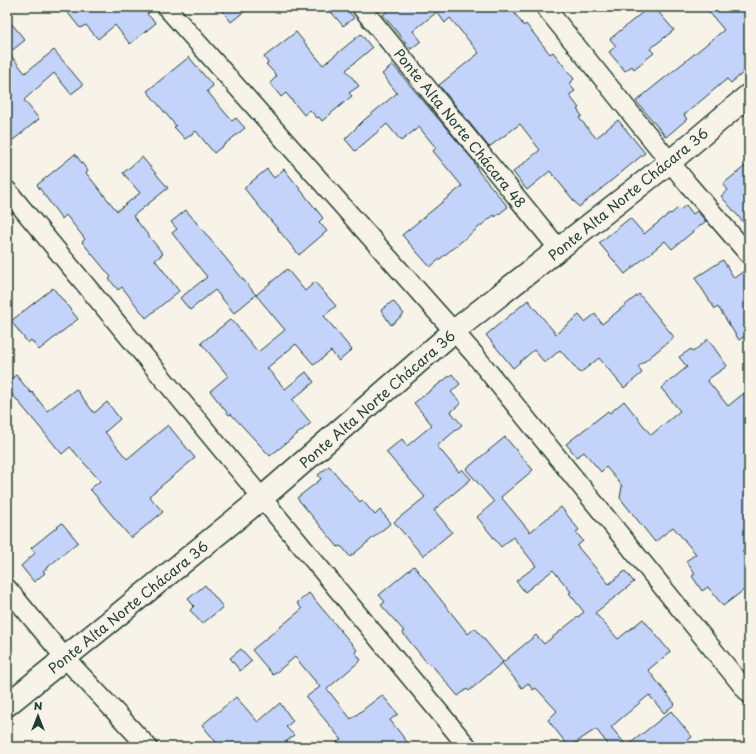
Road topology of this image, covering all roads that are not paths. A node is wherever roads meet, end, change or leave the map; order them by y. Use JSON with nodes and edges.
{"nodes":[{"id":1,"x":166,"y":7,"type":"edge"},
{"id":2,"x":361,"y":7,"type":"edge"},
{"id":3,"x":545,"y":7,"type":"edge"},
{"id":4,"x":749,"y":95,"type":"edge"},
{"id":5,"x":670,"y":161,"type":"junction"},
{"id":6,"x":7,"y":190,"type":"edge"},
{"id":7,"x":559,"y":249,"type":"junction"},
{"id":8,"x":749,"y":256,"type":"edge"},
{"id":9,"x":454,"y":331,"type":"junction"},
{"id":10,"x":262,"y":498,"type":"junction"},
{"id":11,"x":7,"y":588,"type":"edge"},
{"id":12,"x":65,"y":658,"type":"junction"},
{"id":13,"x":749,"y":694,"type":"edge"},
{"id":14,"x":7,"y":705,"type":"edge"},
{"id":15,"x":148,"y":747,"type":"edge"},
{"id":16,"x":468,"y":747,"type":"edge"}],
"edges":[{"from":1,"to":9,"type":"street"},
{"from":2,"to":7,"type":"street","name":"Ponte Alta Norte Chácara 48"},
{"from":3,"to":5,"type":"street"},
{"from":4,"to":5,"type":"street","name":"Ponte Alta Norte Chácara 36"},
{"from":5,"to":7,"type":"street","name":"Ponte Alta Norte Chácara 36"},
{"from":5,"to":8,"type":"street"},
{"from":6,"to":10,"type":"street"},
{"from":7,"to":9,"type":"street","name":"Ponte Alta Norte Chácara 36"},
{"from":9,"to":10,"type":"street","name":"Ponte Alta Norte Chácara 36"},
{"from":9,"to":13,"type":"street"},
{"from":10,"to":12,"type":"street","name":"Ponte Alta Norte Chácara 36"},
{"from":10,"to":16,"type":"street"},
{"from":11,"to":12,"type":"street"},
{"from":12,"to":14,"type":"street","name":"Ponte Alta Norte Chácara 36"},
{"from":12,"to":15,"type":"street"}]}
